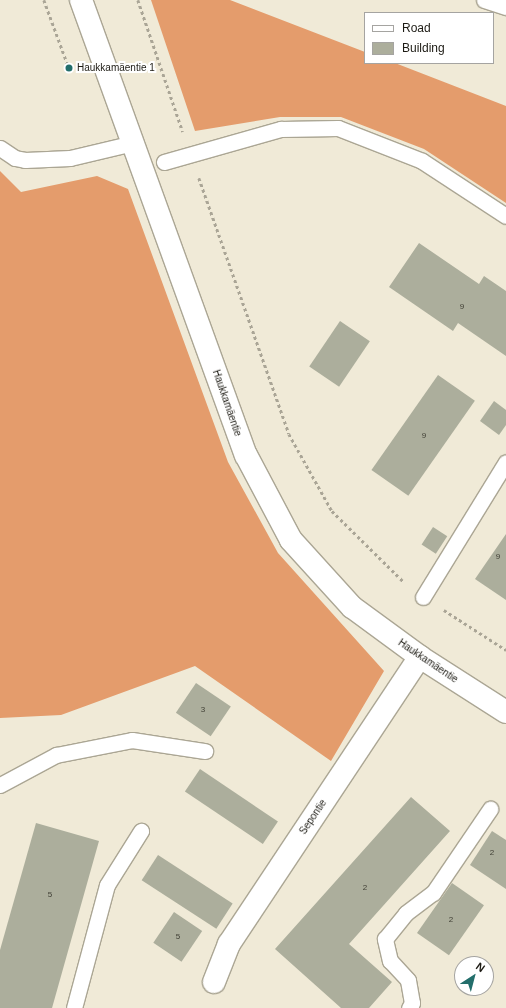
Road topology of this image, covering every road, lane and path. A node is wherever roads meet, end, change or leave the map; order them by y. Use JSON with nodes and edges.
{"nodes":[{"id":1,"x":44,"y":0,"type":"edge"},
{"id":2,"x":81,"y":0,"type":"edge"},
{"id":3,"x":138,"y":0,"type":"edge"},
{"id":4,"x":484,"y":0,"type":"edge"},
{"id":5,"x":506,"y":7,"type":"edge"},
{"id":6,"x":69,"y":68,"type":"dead end"},
{"id":7,"x":134,"y":143,"type":"junction"},
{"id":8,"x":0,"y":148,"type":"edge"},
{"id":9,"x":191,"y":154,"type":"junction"},
{"id":10,"x":164,"y":162,"type":"dead end"},
{"id":11,"x":506,"y":216,"type":"edge"},
{"id":12,"x":506,"y":462,"type":"edge"},
{"id":13,"x":423,"y":597,"type":"junction"},
{"id":14,"x":506,"y":650,"type":"edge"},
{"id":15,"x":420,"y":657,"type":"junction"},
{"id":16,"x":506,"y":712,"type":"edge"},
{"id":17,"x":205,"y":750,"type":"dead end"},
{"id":18,"x":0,"y":785,"type":"edge"},
{"id":19,"x":490,"y":809,"type":"dead end"},
{"id":20,"x":141,"y":831,"type":"dead end"},
{"id":21,"x":214,"y":982,"type":"dead end"},
{"id":22,"x":74,"y":1008,"type":"edge"},
{"id":23,"x":409,"y":1008,"type":"edge"}],
"edges":[{"from":1,"to":6,"type":"path"},
{"from":2,"to":7,"type":"street","name":"Haukkamäentie"},
{"from":3,"to":9,"type":"path"},
{"from":4,"to":5,"type":"lane"},
{"from":7,"to":8,"type":"lane"},
{"from":7,"to":15,"type":"street","name":"Haukkamäentie"},
{"from":9,"to":10,"type":"lane"},
{"from":9,"to":11,"type":"lane"},
{"from":9,"to":13,"type":"path"},
{"from":12,"to":13,"type":"lane"},
{"from":13,"to":14,"type":"path"},
{"from":15,"to":16,"type":"street","name":"Haukkamäentie"},
{"from":15,"to":21,"type":"street","name":"Sepontie"},
{"from":17,"to":18,"type":"lane"},
{"from":19,"to":23,"type":"lane"},
{"from":20,"to":22,"type":"lane"}]}
